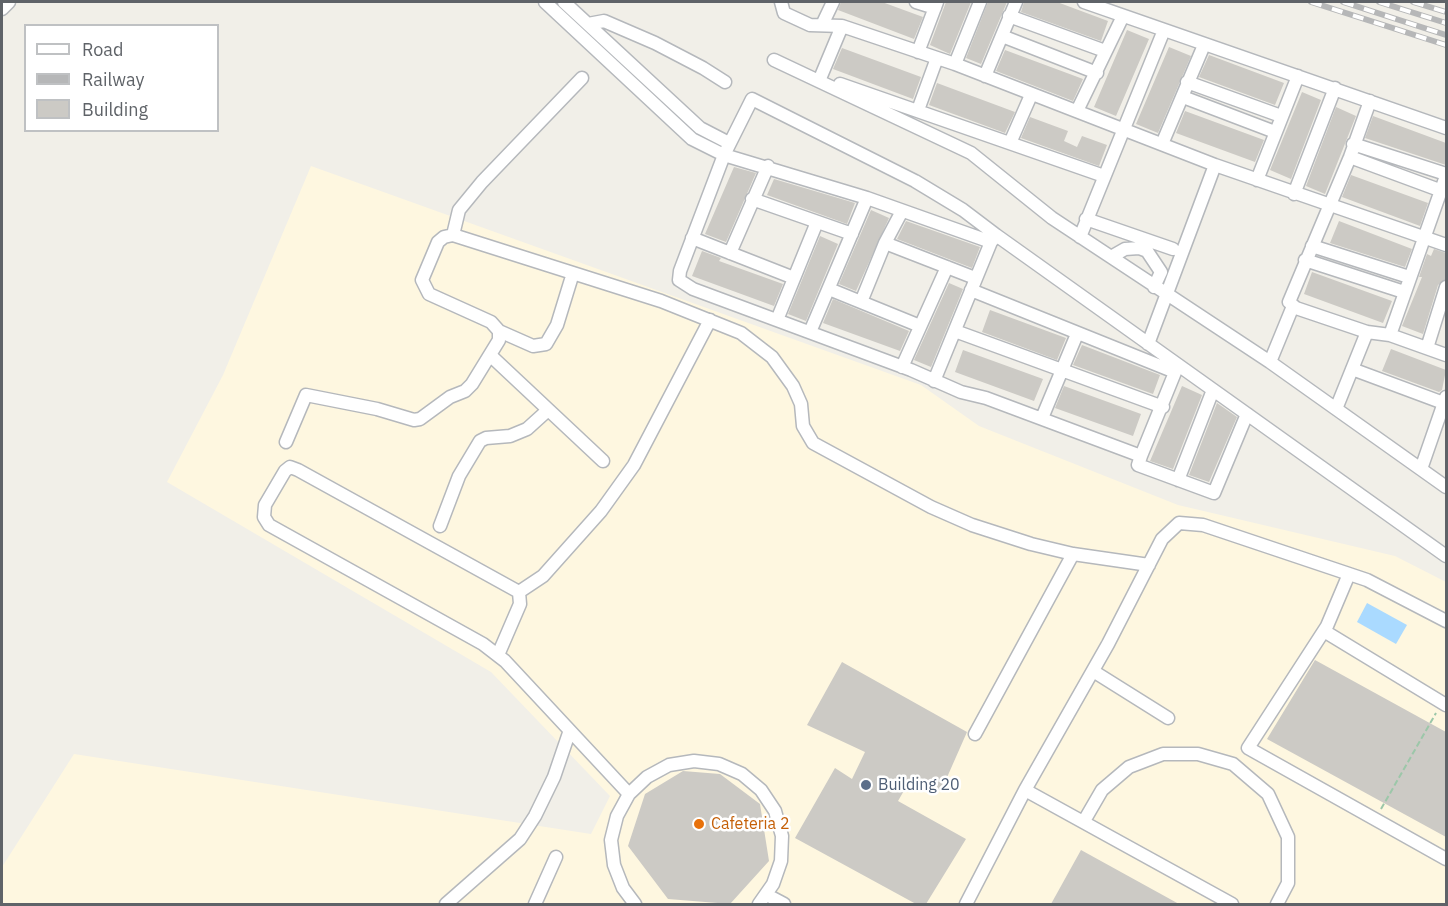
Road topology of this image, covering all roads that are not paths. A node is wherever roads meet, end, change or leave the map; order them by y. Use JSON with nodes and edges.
{"nodes":[{"id":1,"x":9,"y":2,"type":"edge"},
{"id":2,"x":545,"y":2,"type":"edge"},
{"id":3,"x":564,"y":2,"type":"edge"},
{"id":4,"x":781,"y":2,"type":"edge"},
{"id":5,"x":833,"y":2,"type":"edge"},
{"id":6,"x":916,"y":2,"type":"edge"},
{"id":7,"x":980,"y":2,"type":"edge"},
{"id":8,"x":1016,"y":2,"type":"edge"},
{"id":9,"x":1084,"y":2,"type":"edge"},
{"id":10,"x":936,"y":5,"type":"edge"},
{"id":11,"x":2,"y":9,"type":"edge"},
{"id":12,"x":1009,"y":16,"type":"junction"},
{"id":13,"x":1123,"y":16,"type":"junction"},
{"id":14,"x":588,"y":24,"type":"junction"},
{"id":15,"x":822,"y":25,"type":"junction"},
{"id":16,"x":842,"y":26,"type":"junction"},
{"id":17,"x":1164,"y":30,"type":"junction"},
{"id":18,"x":1002,"y":36,"type":"junction"},
{"id":19,"x":603,"y":38,"type":"junction"},
{"id":20,"x":1203,"y":45,"type":"junction"},
{"id":21,"x":594,"y":48,"type":"junction"},
{"id":22,"x":1105,"y":51,"type":"junction"},
{"id":23,"x":918,"y":52,"type":"junction"},
{"id":24,"x":938,"y":58,"type":"junction"},
{"id":25,"x":774,"y":60,"type":"dead end"},
{"id":26,"x":955,"y":64,"type":"junction"},
{"id":27,"x":1097,"y":73,"type":"junction"},
{"id":28,"x":985,"y":75,"type":"junction"},
{"id":29,"x":1298,"y":76,"type":"junction"},
{"id":30,"x":582,"y":78,"type":"dead end"},
{"id":31,"x":819,"y":81,"type":"junction"},
{"id":32,"x":725,"y":82,"type":"dead end"},
{"id":33,"x":1187,"y":82,"type":"junction"},
{"id":34,"x":840,"y":84,"type":"dead end"},
{"id":35,"x":1335,"y":88,"type":"junction"},
{"id":36,"x":1031,"y":95,"type":"junction"},
{"id":37,"x":1183,"y":97,"type":"junction"},
{"id":38,"x":1370,"y":101,"type":"junction"},
{"id":39,"x":918,"y":111,"type":"junction"},
{"id":40,"x":1077,"y":111,"type":"junction"},
{"id":41,"x":1281,"y":116,"type":"junction"},
{"id":42,"x":1124,"y":128,"type":"junction"},
{"id":43,"x":1446,"y":128,"type":"edge"},
{"id":44,"x":1275,"y":132,"type":"junction"},
{"id":45,"x":729,"y":143,"type":"junction"},
{"id":46,"x":1010,"y":143,"type":"junction"},
{"id":47,"x":1162,"y":144,"type":"junction"},
{"id":48,"x":1353,"y":144,"type":"junction"},
{"id":49,"x":724,"y":155,"type":"junction"},
{"id":50,"x":1350,"y":157,"type":"junction"},
{"id":51,"x":1215,"y":165,"type":"junction"},
{"id":52,"x":768,"y":166,"type":"junction"},
{"id":53,"x":1446,"y":175,"type":"edge"},
{"id":54,"x":1104,"y":176,"type":"junction"},
{"id":55,"x":1257,"y":180,"type":"junction"},
{"id":56,"x":1442,"y":191,"type":"junction"},
{"id":57,"x":1294,"y":194,"type":"junction"},
{"id":58,"x":867,"y":198,"type":"junction"},
{"id":59,"x":752,"y":199,"type":"junction"},
{"id":60,"x":1330,"y":205,"type":"junction"},
{"id":61,"x":902,"y":210,"type":"junction"},
{"id":62,"x":1086,"y":219,"type":"junction"},
{"id":63,"x":817,"y":222,"type":"junction"},
{"id":64,"x":852,"y":234,"type":"junction"},
{"id":65,"x":453,"y":235,"type":"junction"},
{"id":66,"x":1425,"y":236,"type":"junction"},
{"id":67,"x":1080,"y":237,"type":"junction"},
{"id":68,"x":692,"y":238,"type":"junction"},
{"id":69,"x":993,"y":239,"type":"junction"},
{"id":70,"x":885,"y":243,"type":"junction"},
{"id":71,"x":1446,"y":245,"type":"edge"},
{"id":72,"x":1312,"y":246,"type":"junction"},
{"id":73,"x":1173,"y":249,"type":"dead end"},
{"id":74,"x":730,"y":253,"type":"junction"},
{"id":75,"x":1111,"y":257,"type":"junction"},
{"id":76,"x":1305,"y":260,"type":"junction"},
{"id":77,"x":947,"y":267,"type":"junction"},
{"id":78,"x":573,"y":273,"type":"junction"},
{"id":79,"x":1409,"y":277,"type":"junction"},
{"id":80,"x":794,"y":278,"type":"junction"},
{"id":81,"x":975,"y":278,"type":"junction"},
{"id":82,"x":1154,"y":287,"type":"junction"},
{"id":83,"x":1446,"y":287,"type":"edge"},
{"id":84,"x":829,"y":289,"type":"junction"},
{"id":85,"x":970,"y":290,"type":"junction"},
{"id":86,"x":1404,"y":292,"type":"junction"},
{"id":87,"x":1167,"y":296,"type":"junction"},
{"id":88,"x":861,"y":302,"type":"junction"},
{"id":89,"x":1293,"y":306,"type":"junction"},
{"id":90,"x":710,"y":320,"type":"junction"},
{"id":91,"x":777,"y":320,"type":"junction"},
{"id":92,"x":920,"y":326,"type":"junction"},
{"id":93,"x":499,"y":331,"type":"junction"},
{"id":94,"x":955,"y":331,"type":"junction"},
{"id":95,"x":810,"y":332,"type":"junction"},
{"id":96,"x":1367,"y":332,"type":"junction"},
{"id":97,"x":1077,"y":334,"type":"junction"},
{"id":98,"x":1390,"y":335,"type":"junction"},
{"id":99,"x":1148,"y":344,"type":"junction"},
{"id":100,"x":1427,"y":348,"type":"junction"},
{"id":101,"x":490,"y":355,"type":"junction"},
{"id":102,"x":1446,"y":355,"type":"edge"},
{"id":103,"x":1270,"y":362,"type":"junction"},
{"id":104,"x":902,"y":367,"type":"junction"},
{"id":105,"x":1176,"y":368,"type":"junction"},
{"id":106,"x":1352,"y":369,"type":"junction"},
{"id":107,"x":1061,"y":371,"type":"junction"},
{"id":108,"x":934,"y":381,"type":"junction"},
{"id":109,"x":1213,"y":390,"type":"junction"},
{"id":110,"x":1445,"y":401,"type":"edge"},
{"id":111,"x":1163,"y":407,"type":"junction"},
{"id":112,"x":1336,"y":409,"type":"junction"},
{"id":113,"x":548,"y":410,"type":"junction"},
{"id":114,"x":1247,"y":414,"type":"junction"},
{"id":115,"x":1042,"y":418,"type":"junction"},
{"id":116,"x":286,"y":442,"type":"dead end"},
{"id":117,"x":1142,"y":456,"type":"junction"},
{"id":118,"x":603,"y":461,"type":"dead end"},
{"id":119,"x":1421,"y":470,"type":"junction"},
{"id":120,"x":1178,"y":480,"type":"junction"},
{"id":121,"x":1446,"y":487,"type":"edge"},
{"id":122,"x":440,"y":526,"type":"dead end"},
{"id":123,"x":1073,"y":554,"type":"junction"},
{"id":124,"x":1446,"y":556,"type":"edge"},
{"id":125,"x":1149,"y":565,"type":"junction"},
{"id":126,"x":1349,"y":574,"type":"junction"},
{"id":127,"x":519,"y":592,"type":"junction"},
{"id":128,"x":1446,"y":621,"type":"edge"},
{"id":129,"x":1324,"y":631,"type":"junction"},
{"id":130,"x":498,"y":655,"type":"junction"},
{"id":131,"x":1093,"y":671,"type":"junction"},
{"id":132,"x":1444,"y":704,"type":"edge"},
{"id":133,"x":1168,"y":718,"type":"dead end"},
{"id":134,"x":569,"y":733,"type":"junction"},
{"id":135,"x":975,"y":734,"type":"dead end"},
{"id":136,"x":1248,"y":748,"type":"junction"},
{"id":137,"x":1233,"y":764,"type":"junction"},
{"id":138,"x":1024,"y":790,"type":"junction"},
{"id":139,"x":629,"y":794,"type":"junction"},
{"id":140,"x":1084,"y":821,"type":"junction"},
{"id":141,"x":556,"y":856,"type":"dead end"},
{"id":142,"x":1446,"y":860,"type":"edge"},
{"id":143,"x":763,"y":900,"type":"edge"},
{"id":144,"x":446,"y":904,"type":"edge"},
{"id":145,"x":536,"y":904,"type":"edge"},
{"id":146,"x":635,"y":904,"type":"edge"},
{"id":147,"x":784,"y":904,"type":"edge"},
{"id":148,"x":966,"y":904,"type":"edge"},
{"id":149,"x":1232,"y":904,"type":"edge"},
{"id":150,"x":1277,"y":904,"type":"edge"}],
"edges":[{"from":1,"to":11,"type":"street"},
{"from":2,"to":21,"type":"street"},
{"from":3,"to":14,"type":"street"},
{"from":4,"to":15,"type":"street"},
{"from":5,"to":15,"type":"street"},
{"from":6,"to":10,"type":"street"},
{"from":7,"to":26,"type":"street"},
{"from":8,"to":12,"type":"street"},
{"from":9,"to":13,"type":"street"},
{"from":10,"to":23,"type":"street"},
{"from":12,"to":18,"type":"street"},
{"from":12,"to":22,"type":"street"},
{"from":13,"to":17,"type":"street"},
{"from":13,"to":22,"type":"street"},
{"from":14,"to":19,"type":"street"},
{"from":14,"to":32,"type":"street"},
{"from":15,"to":16,"type":"street"},
{"from":16,"to":23,"type":"street"},
{"from":16,"to":31,"type":"street"},
{"from":17,"to":20,"type":"street"},
{"from":17,"to":42,"type":"street"},
{"from":18,"to":27,"type":"street"},
{"from":18,"to":28,"type":"street"},
{"from":19,"to":21,"type":"street"},
{"from":19,"to":45,"type":"street"},
{"from":20,"to":29,"type":"street"},
{"from":20,"to":33,"type":"street"},
{"from":21,"to":49,"type":"street"},
{"from":22,"to":27,"type":"street"},
{"from":23,"to":24,"type":"street"},
{"from":24,"to":26,"type":"street"},
{"from":24,"to":39,"type":"street"},
{"from":25,"to":31,"type":"street"},
{"from":26,"to":28,"type":"street"},
{"from":27,"to":40,"type":"street"},
{"from":28,"to":36,"type":"street"},
{"from":29,"to":35,"type":"street"},
{"from":29,"to":41,"type":"street"},
{"from":30,"to":65,"type":"street"},
{"from":31,"to":67,"type":"street"},
{"from":33,"to":37,"type":"street"},
{"from":33,"to":41,"type":"street"},
{"from":34,"to":39,"type":"street"},
{"from":35,"to":38,"type":"street"},
{"from":35,"to":57,"type":"street"},
{"from":36,"to":40,"type":"street"},
{"from":36,"to":46,"type":"street"},
{"from":37,"to":44,"type":"street"},
{"from":37,"to":47,"type":"street"},
{"from":38,"to":43,"type":"street"},
{"from":38,"to":48,"type":"street"},
{"from":39,"to":46,"type":"street"},
{"from":40,"to":42,"type":"street"},
{"from":41,"to":44,"type":"street"},
{"from":42,"to":47,"type":"street"},
{"from":42,"to":54,"type":"street"},
{"from":44,"to":55,"type":"street"},
{"from":45,"to":49,"type":"street"},
{"from":45,"to":69,"type":"street"},
{"from":46,"to":54,"type":"street"},
{"from":47,"to":51,"type":"street"},
{"from":48,"to":50,"type":"street"},
{"from":48,"to":53,"type":"street"},
{"from":49,"to":52,"type":"street"},
{"from":49,"to":68,"type":"street"},
{"from":50,"to":56,"type":"street"},
{"from":50,"to":60,"type":"street"},
{"from":51,"to":55,"type":"street"},
{"from":51,"to":87,"type":"street"},
{"from":52,"to":58,"type":"street"},
{"from":52,"to":59,"type":"street"},
{"from":53,"to":56,"type":"street"},
{"from":54,"to":62,"type":"street"},
{"from":55,"to":57,"type":"street"},
{"from":56,"to":66,"type":"street"},
{"from":57,"to":60,"type":"street"},
{"from":58,"to":61,"type":"street"},
{"from":58,"to":64,"type":"street"},
{"from":59,"to":63,"type":"street"},
{"from":59,"to":74,"type":"street"},
{"from":60,"to":66,"type":"street"},
{"from":60,"to":72,"type":"street"},
{"from":61,"to":69,"type":"street"},
{"from":61,"to":70,"type":"street"},
{"from":62,"to":67,"type":"street"},
{"from":62,"to":73,"type":"street"},
{"from":63,"to":64,"type":"street"},
{"from":63,"to":80,"type":"street"},
{"from":64,"to":84,"type":"street"},
{"from":65,"to":78,"type":"street"},
{"from":65,"to":93,"type":"street"},
{"from":66,"to":71,"type":"street"},
{"from":66,"to":79,"type":"street"},
{"from":67,"to":75,"type":"street"},
{"from":68,"to":74,"type":"street"},
{"from":68,"to":91,"type":"street"},
{"from":69,"to":81,"type":"street"},
{"from":69,"to":99,"type":"street"},
{"from":70,"to":77,"type":"street"},
{"from":70,"to":88,"type":"street"},
{"from":72,"to":76,"type":"street"},
{"from":72,"to":79,"type":"street"},
{"from":74,"to":80,"type":"street"},
{"from":75,"to":82,"type":"street"},
{"from":75,"to":82,"type":"street"},
{"from":76,"to":86,"type":"street"},
{"from":76,"to":89,"type":"street"},
{"from":77,"to":81,"type":"street"},
{"from":77,"to":92,"type":"street"},
{"from":78,"to":90,"type":"street"},
{"from":78,"to":93,"type":"street"},
{"from":79,"to":86,"type":"street"},
{"from":80,"to":91,"type":"street"},
{"from":81,"to":85,"type":"street"},
{"from":82,"to":87,"type":"street"},
{"from":83,"to":100,"type":"street"},
{"from":84,"to":88,"type":"street"},
{"from":84,"to":95,"type":"street"},
{"from":85,"to":94,"type":"street"},
{"from":85,"to":97,"type":"street"},
{"from":86,"to":98,"type":"street"},
{"from":87,"to":99,"type":"street"},
{"from":87,"to":103,"type":"street"},
{"from":88,"to":92,"type":"street"},
{"from":89,"to":96,"type":"street"},
{"from":89,"to":103,"type":"street"},
{"from":90,"to":123,"type":"street"},
{"from":90,"to":127,"type":"street"},
{"from":91,"to":95,"type":"street"},
{"from":92,"to":104,"type":"street"},
{"from":93,"to":101,"type":"street"},
{"from":94,"to":107,"type":"street"},
{"from":94,"to":108,"type":"street"},
{"from":95,"to":104,"type":"street"},
{"from":96,"to":98,"type":"street"},
{"from":96,"to":106,"type":"street"},
{"from":97,"to":105,"type":"street"},
{"from":97,"to":107,"type":"street"},
{"from":98,"to":100,"type":"street"},
{"from":99,"to":105,"type":"street"},
{"from":100,"to":102,"type":"street"},
{"from":101,"to":113,"type":"street"},
{"from":101,"to":116,"type":"street"},
{"from":103,"to":112,"type":"street"},
{"from":104,"to":108,"type":"street"},
{"from":105,"to":109,"type":"street"},
{"from":105,"to":111,"type":"street"},
{"from":106,"to":110,"type":"street"},
{"from":106,"to":112,"type":"street"},
{"from":107,"to":111,"type":"street"},
{"from":107,"to":115,"type":"street"},
{"from":108,"to":115,"type":"street"},
{"from":109,"to":114,"type":"street"},
{"from":109,"to":120,"type":"street"},
{"from":110,"to":119,"type":"street"},
{"from":111,"to":117,"type":"street"},
{"from":112,"to":119,"type":"street"},
{"from":113,"to":118,"type":"street"},
{"from":113,"to":122,"type":"street"},
{"from":114,"to":120,"type":"street"},
{"from":114,"to":124,"type":"street"},
{"from":115,"to":117,"type":"street"},
{"from":117,"to":120,"type":"street"},
{"from":119,"to":121,"type":"street"},
{"from":123,"to":125,"type":"street"},
{"from":123,"to":135,"type":"street"},
{"from":125,"to":126,"type":"street"},
{"from":125,"to":131,"type":"street"},
{"from":126,"to":128,"type":"street"},
{"from":126,"to":129,"type":"street"},
{"from":127,"to":130,"type":"street"},
{"from":127,"to":130,"type":"street"},
{"from":129,"to":132,"type":"street"},
{"from":129,"to":136,"type":"street"},
{"from":130,"to":134,"type":"street"},
{"from":131,"to":133,"type":"street"},
{"from":131,"to":138,"type":"street"},
{"from":134,"to":139,"type":"street"},
{"from":134,"to":144,"type":"street"},
{"from":136,"to":137,"type":"street"},
{"from":136,"to":142,"type":"street"},
{"from":137,"to":140,"type":"street"},
{"from":137,"to":150,"type":"street"},
{"from":138,"to":140,"type":"street"},
{"from":138,"to":148,"type":"street"},
{"from":139,"to":143,"type":"street"},
{"from":139,"to":146,"type":"street"},
{"from":140,"to":149,"type":"street"},
{"from":141,"to":145,"type":"street"},
{"from":143,"to":147,"type":"street"}]}
